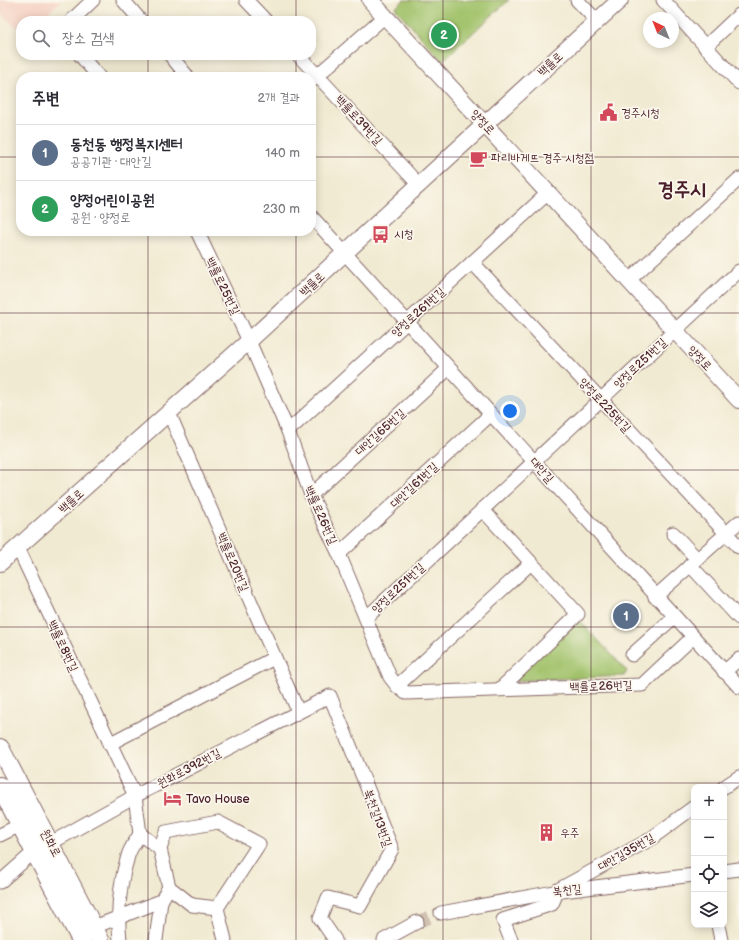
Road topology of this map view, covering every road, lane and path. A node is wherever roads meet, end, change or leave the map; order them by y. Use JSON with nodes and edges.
{"nodes":[{"id":1,"x":93,"y":0,"type":"edge"},
{"id":2,"x":123,"y":0,"type":"edge"},
{"id":3,"x":246,"y":0,"type":"edge"},
{"id":4,"x":370,"y":0,"type":"edge"},
{"id":5,"x":577,"y":0,"type":"edge"},
{"id":6,"x":620,"y":0,"type":"edge"},
{"id":7,"x":663,"y":0,"type":"edge"},
{"id":8,"x":739,"y":14,"type":"edge"},
{"id":9,"x":76,"y":16,"type":"edge"},
{"id":10,"x":137,"y":16,"type":"edge"},
{"id":11,"x":261,"y":16,"type":"edge"},
{"id":12,"x":385,"y":16,"type":"junction"},
{"id":13,"x":596,"y":21,"type":"junction"},
{"id":14,"x":705,"y":47,"type":"junction"},
{"id":15,"x":84,"y":60,"type":"edge"},
{"id":16,"x":174,"y":60,"type":"edge"},
{"id":17,"x":301,"y":60,"type":"edge"},
{"id":18,"x":95,"y":72,"type":"edge"},
{"id":19,"x":184,"y":72,"type":"edge"},
{"id":20,"x":310,"y":72,"type":"edge"},
{"id":21,"x":316,"y":76,"type":"edge"},
{"id":22,"x":316,"y":80,"type":"edge"},
{"id":23,"x":739,"y":83,"type":"edge"},
{"id":24,"x":484,"y":123,"type":"junction"},
{"id":25,"x":739,"y":179,"type":"edge"},
{"id":26,"x":419,"y":185,"type":"junction"},
{"id":27,"x":548,"y":193,"type":"junction"},
{"id":28,"x":316,"y":221,"type":"edge"},
{"id":29,"x":199,"y":236,"type":"edge"},
{"id":30,"x":345,"y":253,"type":"junction"},
{"id":31,"x":472,"y":262,"type":"junction"},
{"id":32,"x":739,"y":271,"type":"edge"},
{"id":33,"x":628,"y":281,"type":"junction"},
{"id":34,"x":407,"y":322,"type":"junction"},
{"id":35,"x":674,"y":331,"type":"junction"},
{"id":36,"x":250,"y":341,"type":"junction"},
{"id":37,"x":448,"y":369,"type":"junction"},
{"id":38,"x":600,"y":400,"type":"junction"},
{"id":39,"x":739,"y":400,"type":"edge"},
{"id":40,"x":169,"y":413,"type":"junction"},
{"id":41,"x":490,"y":415,"type":"junction"},
{"id":42,"x":288,"y":431,"type":"junction"},
{"id":43,"x":534,"y":461,"type":"junction"},
{"id":44,"x":311,"y":495,"type":"junction"},
{"id":45,"x":482,"y":509,"type":"junction"},
{"id":46,"x":739,"y":522,"type":"edge"},
{"id":47,"x":673,"y":533,"type":"dead end"},
{"id":48,"x":726,"y":533,"type":"junction"},
{"id":49,"x":739,"y":547,"type":"edge"},
{"id":50,"x":18,"y":548,"type":"junction"},
{"id":51,"x":339,"y":554,"type":"junction"},
{"id":52,"x":694,"y":562,"type":"junction"},
{"id":53,"x":0,"y":563,"type":"edge"},
{"id":54,"x":530,"y":563,"type":"junction"},
{"id":55,"x":655,"y":596,"type":"junction"},
{"id":56,"x":674,"y":617,"type":"junction"},
{"id":57,"x":366,"y":618,"type":"junction"},
{"id":58,"x":739,"y":618,"type":"edge"},
{"id":59,"x":692,"y":638,"type":"junction"},
{"id":60,"x":632,"y":655,"type":"dead end"},
{"id":61,"x":274,"y":658,"type":"junction"},
{"id":62,"x":739,"y":658,"type":"edge"},
{"id":63,"x":724,"y":672,"type":"junction"},
{"id":64,"x":397,"y":686,"type":"junction"},
{"id":65,"x":739,"y":687,"type":"edge"},
{"id":66,"x":500,"y":689,"type":"junction"},
{"id":67,"x":330,"y":696,"type":"joint"},
{"id":68,"x":298,"y":711,"type":"junction"},
{"id":69,"x":109,"y":744,"type":"junction"},
{"id":70,"x":0,"y":748,"type":"edge"},
{"id":71,"x":739,"y":777,"type":"edge"},
{"id":72,"x":727,"y":785,"type":"edge"},
{"id":73,"x":0,"y":786,"type":"edge"},
{"id":74,"x":135,"y":796,"type":"junction"},
{"id":75,"x":691,"y":811,"type":"edge"},
{"id":76,"x":20,"y":825,"type":"junction"},
{"id":77,"x":140,"y":834,"type":"junction"},
{"id":78,"x":0,"y":835,"type":"edge"},
{"id":79,"x":51,"y":843,"type":"junction"},
{"id":80,"x":160,"y":849,"type":"junction"},
{"id":81,"x":35,"y":852,"type":"junction"},
{"id":82,"x":739,"y":869,"type":"edge"},
{"id":83,"x":727,"y":871,"type":"edge"},
{"id":84,"x":691,"y":875,"type":"edge"},
{"id":85,"x":0,"y":882,"type":"edge"},
{"id":86,"x":169,"y":887,"type":"junction"},
{"id":87,"x":554,"y":892,"type":"junction"},
{"id":88,"x":161,"y":901,"type":"junction"},
{"id":89,"x":217,"y":908,"type":"junction"},
{"id":90,"x":441,"y":913,"type":"tunnel mouth"},
{"id":91,"x":118,"y":918,"type":"junction"},
{"id":92,"x":417,"y":922,"type":"tunnel mouth"},
{"id":93,"x":719,"y":928,"type":"edge"},
{"id":94,"x":97,"y":934,"type":"edge"},
{"id":95,"x":81,"y":940,"type":"edge"},
{"id":96,"x":120,"y":940,"type":"edge"},
{"id":97,"x":156,"y":940,"type":"edge"},
{"id":98,"x":225,"y":940,"type":"edge"},
{"id":99,"x":335,"y":940,"type":"edge"},
{"id":100,"x":384,"y":940,"type":"edge"},
{"id":101,"x":511,"y":940,"type":"edge"},
{"id":102,"x":721,"y":940,"type":"edge"}],
"edges":[{"from":1,"to":9,"type":"street"},
{"from":2,"to":10,"type":"street"},
{"from":3,"to":11,"type":"street"},
{"from":4,"to":12,"type":"street","name":"양정로"},
{"from":5,"to":13,"type":"street"},
{"from":6,"to":13,"type":"street","name":"백률로"},
{"from":7,"to":14,"type":"street"},
{"from":8,"to":14,"type":"street"},
{"from":12,"to":21,"type":"street"},
{"from":12,"to":24,"type":"street","name":"양정로"},
{"from":13,"to":24,"type":"street","name":"백률로"},
{"from":14,"to":23,"type":"street"},
{"from":15,"to":18,"type":"street"},
{"from":16,"to":19,"type":"street"},
{"from":17,"to":20,"type":"street","name":"백률로39번길"},
{"from":22,"to":26,"type":"street","name":"백률로39번길"},
{"from":24,"to":26,"type":"street","name":"백률로"},
{"from":24,"to":27,"type":"street","name":"양정로"},
{"from":25,"to":33,"type":"street"},
{"from":26,"to":30,"type":"street","name":"백률로"},
{"from":27,"to":31,"type":"street","name":"양정로261번길"},
{"from":27,"to":33,"type":"street","name":"양정로"},
{"from":28,"to":30,"type":"street","name":"대안길"},
{"from":29,"to":36,"type":"street","name":"백률로25번길"},
{"from":30,"to":34,"type":"street","name":"대안길"},
{"from":30,"to":36,"type":"street","name":"백률로"},
{"from":31,"to":34,"type":"street","name":"양정로261번길"},
{"from":31,"to":38,"type":"street","name":"양정로225번길"},
{"from":32,"to":35,"type":"street","name":"양정로251번길"},
{"from":33,"to":35,"type":"street","name":"양정로"},
{"from":34,"to":37,"type":"street","name":"대안길"},
{"from":34,"to":42,"type":"street","name":"양정로261번길"},
{"from":35,"to":38,"type":"street","name":"양정로251번길"},
{"from":35,"to":39,"type":"street","name":"양정로"},
{"from":36,"to":40,"type":"street","name":"백률로"},
{"from":36,"to":42,"type":"street","name":"백률로26번길"},
{"from":37,"to":41,"type":"street","name":"대안길"},
{"from":37,"to":44,"type":"street","name":"대안길65번길"},
{"from":38,"to":43,"type":"street","name":"양정로251번길"},
{"from":38,"to":48,"type":"street","name":"양정로225번길"},
{"from":40,"to":50,"type":"street","name":"백률로"},
{"from":40,"to":61,"type":"street","name":"백률로20번길"},
{"from":41,"to":43,"type":"street","name":"대안길"},
{"from":41,"to":51,"type":"street","name":"대안길61번길"},
{"from":42,"to":44,"type":"street","name":"백률로26번길"},
{"from":43,"to":45,"type":"street","name":"양정로251번길"},
{"from":43,"to":55,"type":"street","name":"대안길"},
{"from":44,"to":51,"type":"street","name":"백률로26번길"},
{"from":45,"to":54,"type":"street"},
{"from":45,"to":57,"type":"street","name":"양정로251번길"},
{"from":46,"to":48,"type":"street"},
{"from":47,"to":52,"type":"street"},
{"from":48,"to":49,"type":"street","name":"양정로225번길"},
{"from":48,"to":52,"type":"street"},
{"from":50,"to":53,"type":"street","name":"백률로"},
{"from":50,"to":69,"type":"street","name":"백률로8번길"},
{"from":51,"to":57,"type":"street","name":"백률로26번길"},
{"from":52,"to":55,"type":"street"},
{"from":52,"to":58,"type":"street"},
{"from":54,"to":64,"type":"street"},
{"from":54,"to":66,"type":"street"},
{"from":55,"to":56,"type":"street","name":"대안길"},
{"from":56,"to":59,"type":"street","name":"대안길"},
{"from":56,"to":60,"type":"street"},
{"from":57,"to":64,"type":"street","name":"백률로26번길"},
{"from":59,"to":63,"type":"street","name":"대안길"},
{"from":59,"to":66,"type":"street","name":"백률로26번길"},
{"from":61,"to":68,"type":"street","name":"백률로20번길"},
{"from":61,"to":69,"type":"street"},
{"from":62,"to":63,"type":"street"},
{"from":63,"to":65,"type":"street","name":"대안길"},
{"from":64,"to":66,"type":"street","name":"백률로26번길"},
{"from":67,"to":68,"type":"street","name":"원화로392번길"},
{"from":67,"to":99,"type":"street","name":"북천길13번길"},
{"from":68,"to":74,"type":"street","name":"원화로392번길"},
{"from":69,"to":74,"type":"street","name":"백률로8번길"},
{"from":70,"to":79,"type":"main road","name":"원화로"},
{"from":71,"to":72,"type":"street"},
{"from":73,"to":76,"type":"main road","name":"원화로"},
{"from":74,"to":77,"type":"street","name":"백률로8번길"},
{"from":74,"to":79,"type":"street","name":"원화로392번길"},
{"from":75,"to":87,"type":"street","name":"대안길35번길"},
{"from":76,"to":78,"type":"street"},
{"from":76,"to":81,"type":"main road","name":"원화로"},
{"from":77,"to":80,"type":"street"},
{"from":77,"to":91,"type":"street"},
{"from":79,"to":81,"type":"main road"},
{"from":79,"to":94,"type":"main road","name":"원화로"},
{"from":80,"to":86,"type":"street"},
{"from":80,"to":89,"type":"street"},
{"from":81,"to":85,"type":"street","name":"원화로"},
{"from":81,"to":95,"type":"main road","name":"원화로"},
{"from":82,"to":83,"type":"street"},
{"from":84,"to":87,"type":"street","name":"북천길"},
{"from":86,"to":88,"type":"street"},
{"from":86,"to":89,"type":"street"},
{"from":87,"to":90,"type":"street","name":"북천길"},
{"from":87,"to":101,"type":"street"},
{"from":88,"to":91,"type":"street"},
{"from":88,"to":97,"type":"street"},
{"from":89,"to":98,"type":"street"},
{"from":91,"to":94,"type":"street"},
{"from":91,"to":96,"type":"street"},
{"from":92,"to":100,"type":"street"},
{"from":93,"to":102,"type":"street"}]}
